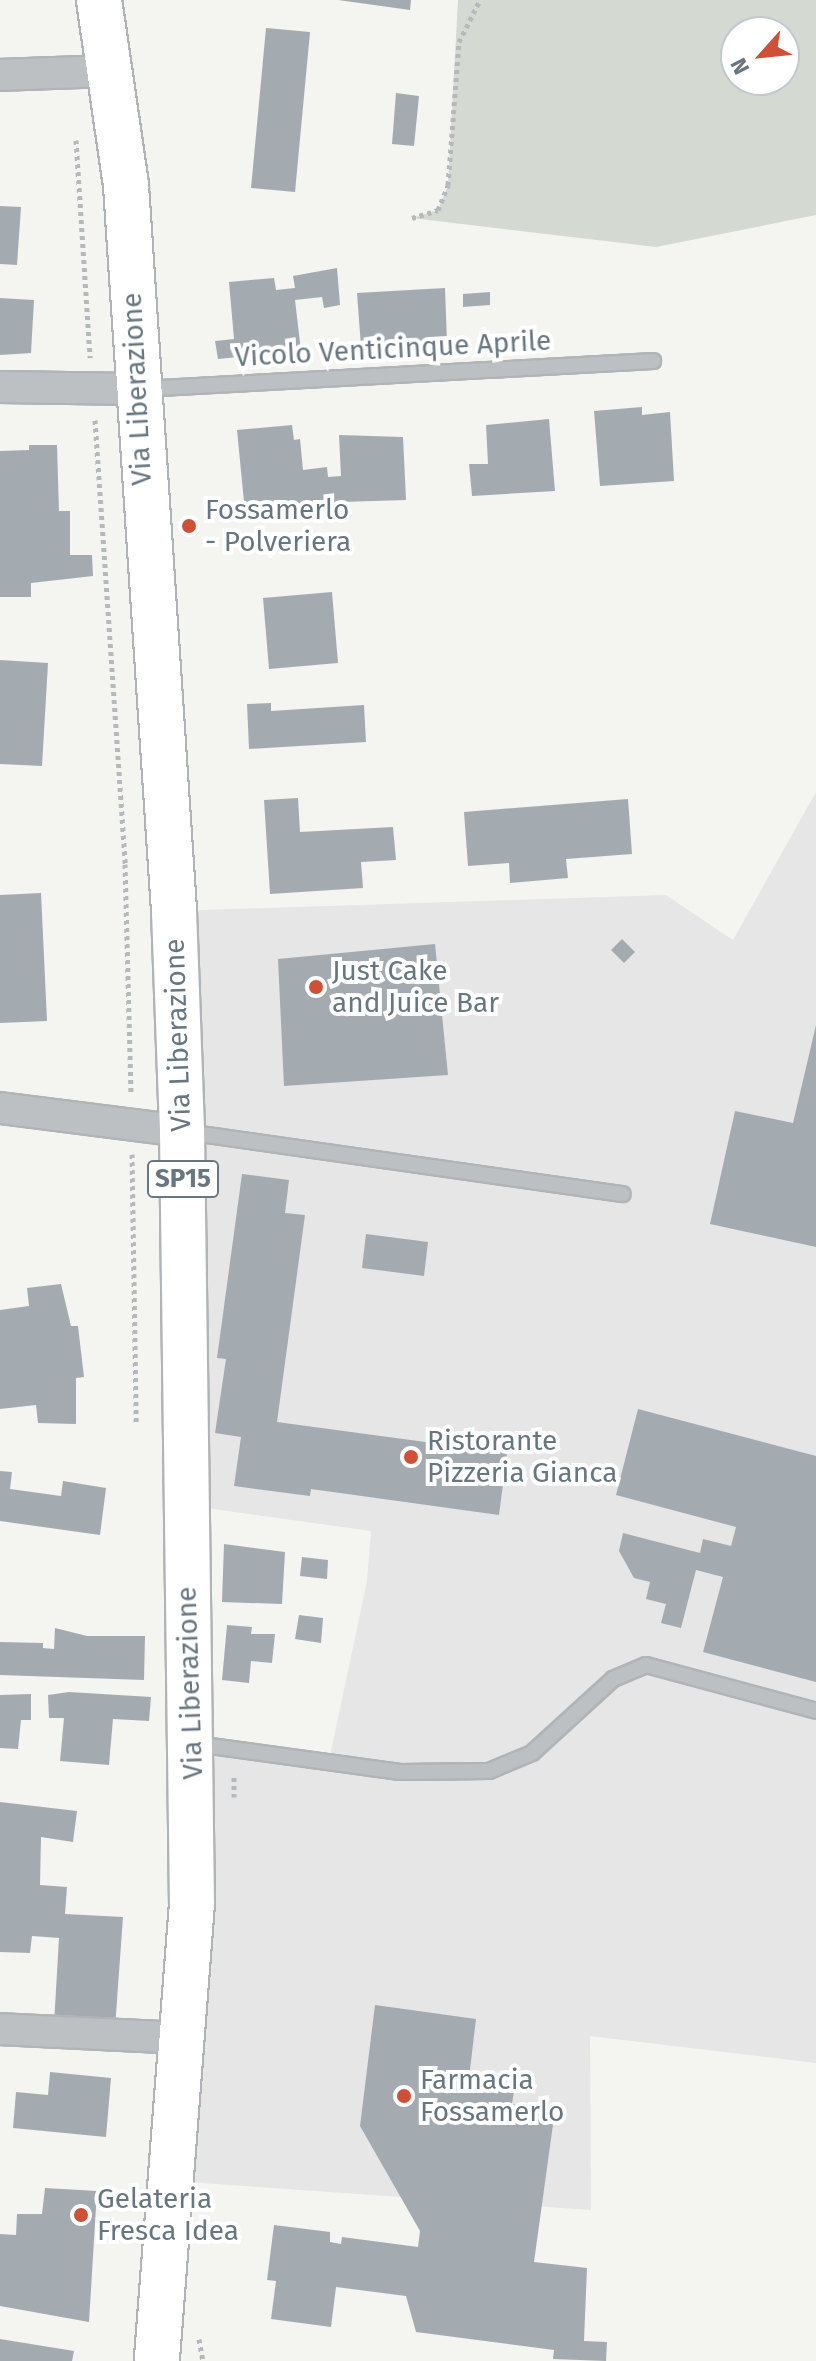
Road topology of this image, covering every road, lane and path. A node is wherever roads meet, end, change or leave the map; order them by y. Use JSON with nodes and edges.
{"nodes":[{"id":1,"x":99,"y":0,"type":"edge"},
{"id":2,"x":480,"y":0,"type":"edge"},
{"id":3,"x":90,"y":73,"type":"junction"},
{"id":4,"x":0,"y":75,"type":"edge"},
{"id":5,"x":412,"y":218,"type":"dead end"},
{"id":6,"x":653,"y":361,"type":"dead end"},
{"id":7,"x":0,"y":387,"type":"edge"},
{"id":8,"x":92,"y":389,"type":"junction"},
{"id":9,"x":136,"y":389,"type":"junction"},
{"id":10,"x":0,"y":1108,"type":"edge"},
{"id":11,"x":132,"y":1124,"type":"junction"},
{"id":12,"x":182,"y":1131,"type":"junction"},
{"id":13,"x":623,"y":1194,"type":"dead end"},
{"id":14,"x":136,"y":1423,"type":"dead end"},
{"id":15,"x":816,"y":1711,"type":"edge"},
{"id":16,"x":193,"y":1744,"type":"junction"},
{"id":17,"x":0,"y":2029,"type":"edge"},
{"id":18,"x":183,"y":2038,"type":"junction"},
{"id":19,"x":157,"y":2361,"type":"edge"}],
"edges":[{"from":1,"to":3,"type":"main road","name":"Via Liberazione","number":"SP15"},
{"from":2,"to":5,"type":"path"},
{"from":3,"to":4,"type":"street"},
{"from":3,"to":8,"type":"path"},
{"from":3,"to":9,"type":"main road","name":"Via Liberazione","number":"SP15"},
{"from":6,"to":9,"type":"lane","name":"Vicolo Venticinque Aprile"},
{"from":7,"to":8,"type":"street"},
{"from":8,"to":9,"type":"street"},
{"from":8,"to":11,"type":"path"},
{"from":9,"to":12,"type":"main road","name":"Via Liberazione","number":"SP15"},
{"from":10,"to":11,"type":"street"},
{"from":11,"to":12,"type":"street"},
{"from":11,"to":14,"type":"path"},
{"from":12,"to":13,"type":"lane"},
{"from":12,"to":16,"type":"main road","name":"Via Liberazione","number":"SP15"},
{"from":15,"to":16,"type":"lane"},
{"from":16,"to":18,"type":"main road","name":"Via Liberazione","number":"SP15"},
{"from":17,"to":18,"type":"street"},
{"from":18,"to":19,"type":"main road","name":"Via Liberazione","number":"SP15"}]}
